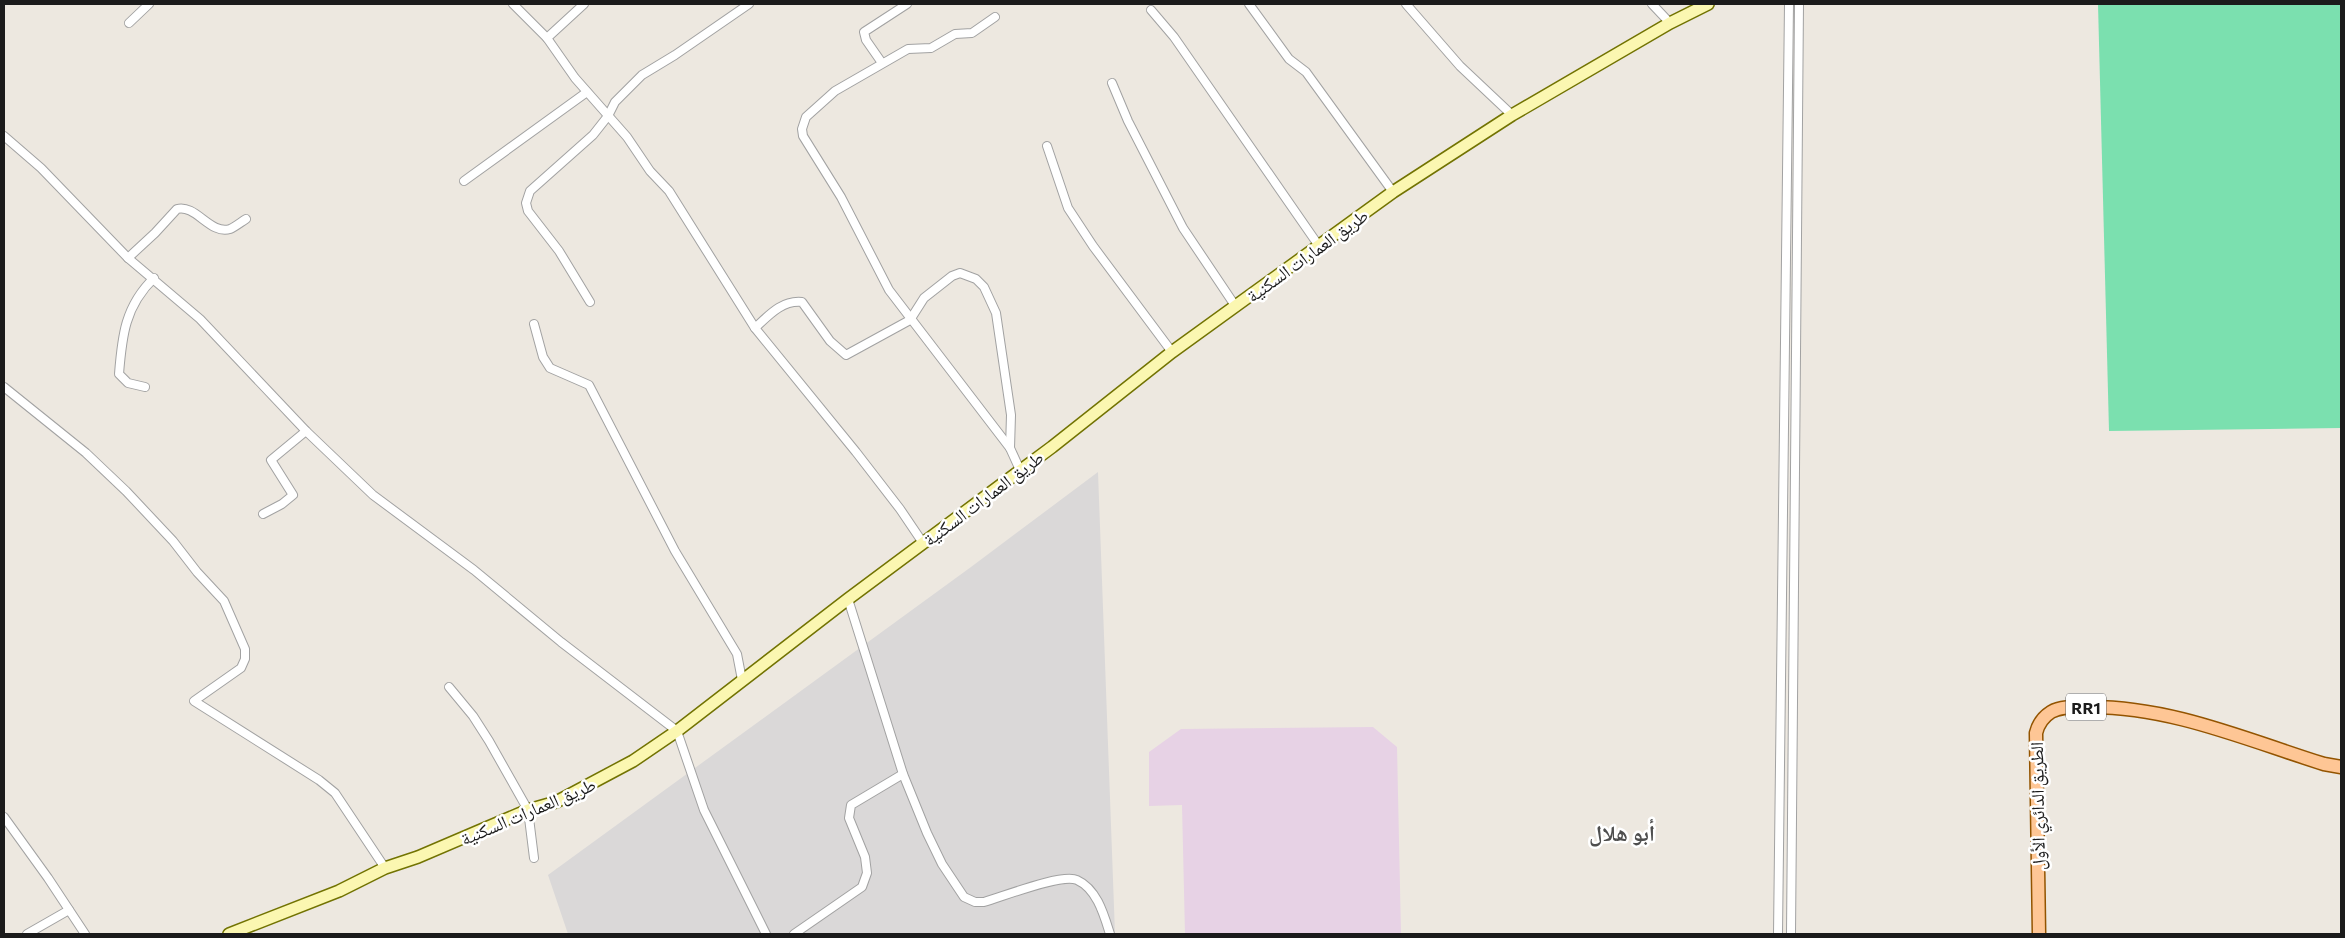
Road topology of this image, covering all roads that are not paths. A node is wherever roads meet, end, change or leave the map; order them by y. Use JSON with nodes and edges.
{"nodes":[{"id":1,"x":149,"y":4,"type":"edge"},
{"id":2,"x":513,"y":4,"type":"edge"},
{"id":3,"x":584,"y":4,"type":"edge"},
{"id":4,"x":749,"y":4,"type":"edge"},
{"id":5,"x":908,"y":4,"type":"edge"},
{"id":6,"x":1249,"y":4,"type":"edge"},
{"id":7,"x":1406,"y":4,"type":"edge"},
{"id":8,"x":1652,"y":4,"type":"edge"},
{"id":9,"x":1708,"y":4,"type":"edge"},
{"id":10,"x":1789,"y":4,"type":"edge"},
{"id":11,"x":1798,"y":4,"type":"edge"},
{"id":12,"x":1151,"y":10,"type":"dead end"},
{"id":13,"x":995,"y":18,"type":"dead end"},
{"id":14,"x":129,"y":23,"type":"dead end"},
{"id":15,"x":1670,"y":23,"type":"junction"},
{"id":16,"x":547,"y":38,"type":"junction"},
{"id":17,"x":882,"y":63,"type":"junction"},
{"id":18,"x":1112,"y":83,"type":"dead end"},
{"id":19,"x":587,"y":92,"type":"junction"},
{"id":20,"x":1512,"y":114,"type":"junction"},
{"id":21,"x":608,"y":116,"type":"junction"},
{"id":22,"x":4,"y":136,"type":"edge"},
{"id":23,"x":1047,"y":146,"type":"dead end"},
{"id":24,"x":464,"y":181,"type":"dead end"},
{"id":25,"x":1392,"y":192,"type":"junction"},
{"id":26,"x":246,"y":219,"type":"dead end"},
{"id":27,"x":1319,"y":246,"type":"junction"},
{"id":28,"x":128,"y":258,"type":"junction"},
{"id":29,"x":154,"y":278,"type":"junction"},
{"id":30,"x":590,"y":302,"type":"dead end"},
{"id":31,"x":1236,"y":307,"type":"junction"},
{"id":32,"x":910,"y":320,"type":"junction"},
{"id":33,"x":534,"y":324,"type":"dead end"},
{"id":34,"x":755,"y":328,"type":"junction"},
{"id":35,"x":1172,"y":352,"type":"junction"},
{"id":36,"x":4,"y":387,"type":"edge"},
{"id":37,"x":145,"y":387,"type":"dead end"},
{"id":38,"x":306,"y":431,"type":"junction"},
{"id":39,"x":1010,"y":448,"type":"junction"},
{"id":40,"x":1020,"y":470,"type":"junction"},
{"id":41,"x":263,"y":514,"type":"dead end"},
{"id":42,"x":923,"y":543,"type":"junction"},
{"id":43,"x":848,"y":599,"type":"junction"},
{"id":44,"x":742,"y":680,"type":"junction"},
{"id":45,"x":449,"y":687,"type":"dead end"},
{"id":46,"x":677,"y":731,"type":"junction"},
{"id":47,"x":2341,"y":767,"type":"edge"},
{"id":48,"x":903,"y":774,"type":"junction"},
{"id":49,"x":528,"y":810,"type":"junction"},
{"id":50,"x":4,"y":817,"type":"edge"},
{"id":51,"x":534,"y":858,"type":"dead end"},
{"id":52,"x":385,"y":868,"type":"junction"},
{"id":53,"x":68,"y":910,"type":"junction"},
{"id":54,"x":27,"y":934,"type":"edge"},
{"id":55,"x":85,"y":934,"type":"edge"},
{"id":56,"x":229,"y":934,"type":"edge"},
{"id":57,"x":766,"y":934,"type":"edge"},
{"id":58,"x":794,"y":934,"type":"edge"},
{"id":59,"x":1110,"y":934,"type":"edge"},
{"id":60,"x":1778,"y":934,"type":"edge"},
{"id":61,"x":1791,"y":934,"type":"edge"},
{"id":62,"x":2039,"y":934,"type":"edge"}],
"edges":[{"from":1,"to":14,"type":"street"},
{"from":2,"to":16,"type":"street"},
{"from":3,"to":16,"type":"street"},
{"from":4,"to":21,"type":"street"},
{"from":5,"to":17,"type":"street"},
{"from":6,"to":25,"type":"street"},
{"from":7,"to":20,"type":"street"},
{"from":8,"to":15,"type":"street"},
{"from":9,"to":15,"type":"main road","name":"طريق العمارات السكنية"},
{"from":10,"to":60,"type":"street"},
{"from":11,"to":61,"type":"street"},
{"from":12,"to":27,"type":"street"},
{"from":13,"to":17,"type":"street"},
{"from":15,"to":20,"type":"main road","name":"طريق العمارات السكنية"},
{"from":16,"to":19,"type":"street"},
{"from":17,"to":32,"type":"street"},
{"from":18,"to":31,"type":"street"},
{"from":19,"to":21,"type":"street"},
{"from":19,"to":24,"type":"street"},
{"from":20,"to":25,"type":"main road","name":"طريق العمارات السكنية"},
{"from":21,"to":30,"type":"street"},
{"from":21,"to":34,"type":"street"},
{"from":22,"to":28,"type":"street"},
{"from":23,"to":35,"type":"street"},
{"from":25,"to":27,"type":"main road","name":"طريق العمارات السكنية"},
{"from":26,"to":28,"type":"street"},
{"from":27,"to":31,"type":"main road","name":"طريق العمارات السكنية"},
{"from":28,"to":29,"type":"street"},
{"from":29,"to":37,"type":"street"},
{"from":29,"to":38,"type":"street"},
{"from":31,"to":35,"type":"main road","name":"طريق العمارات السكنية"},
{"from":32,"to":34,"type":"street"},
{"from":32,"to":39,"type":"street"},
{"from":32,"to":39,"type":"street"},
{"from":33,"to":44,"type":"street"},
{"from":34,"to":42,"type":"street"},
{"from":35,"to":40,"type":"main road","name":"طريق العمارات السكنية"},
{"from":36,"to":52,"type":"street"},
{"from":38,"to":41,"type":"street"},
{"from":38,"to":46,"type":"street"},
{"from":39,"to":40,"type":"street"},
{"from":40,"to":42,"type":"main road","name":"طريق العمارات السكنية"},
{"from":42,"to":43,"type":"main road","name":"طريق العمارات السكنية"},
{"from":43,"to":44,"type":"main road","name":"طريق العمارات السكنية"},
{"from":43,"to":48,"type":"street"},
{"from":44,"to":46,"type":"main road","name":"طريق العمارات السكنية"},
{"from":45,"to":49,"type":"street"},
{"from":46,"to":49,"type":"main road","name":"طريق العمارات السكنية"},
{"from":46,"to":57,"type":"street"},
{"from":47,"to":62,"type":"main road","name":"الطريق الدائري الأول","number":"RR1"},
{"from":48,"to":58,"type":"street"},
{"from":48,"to":59,"type":"street"},
{"from":49,"to":51,"type":"street"},
{"from":49,"to":52,"type":"main road","name":"طريق العمارات السكنية"},
{"from":50,"to":53,"type":"street"},
{"from":52,"to":56,"type":"main road","name":"طريق العمارات السكنية"},
{"from":53,"to":54,"type":"street"},
{"from":53,"to":55,"type":"street"}]}
